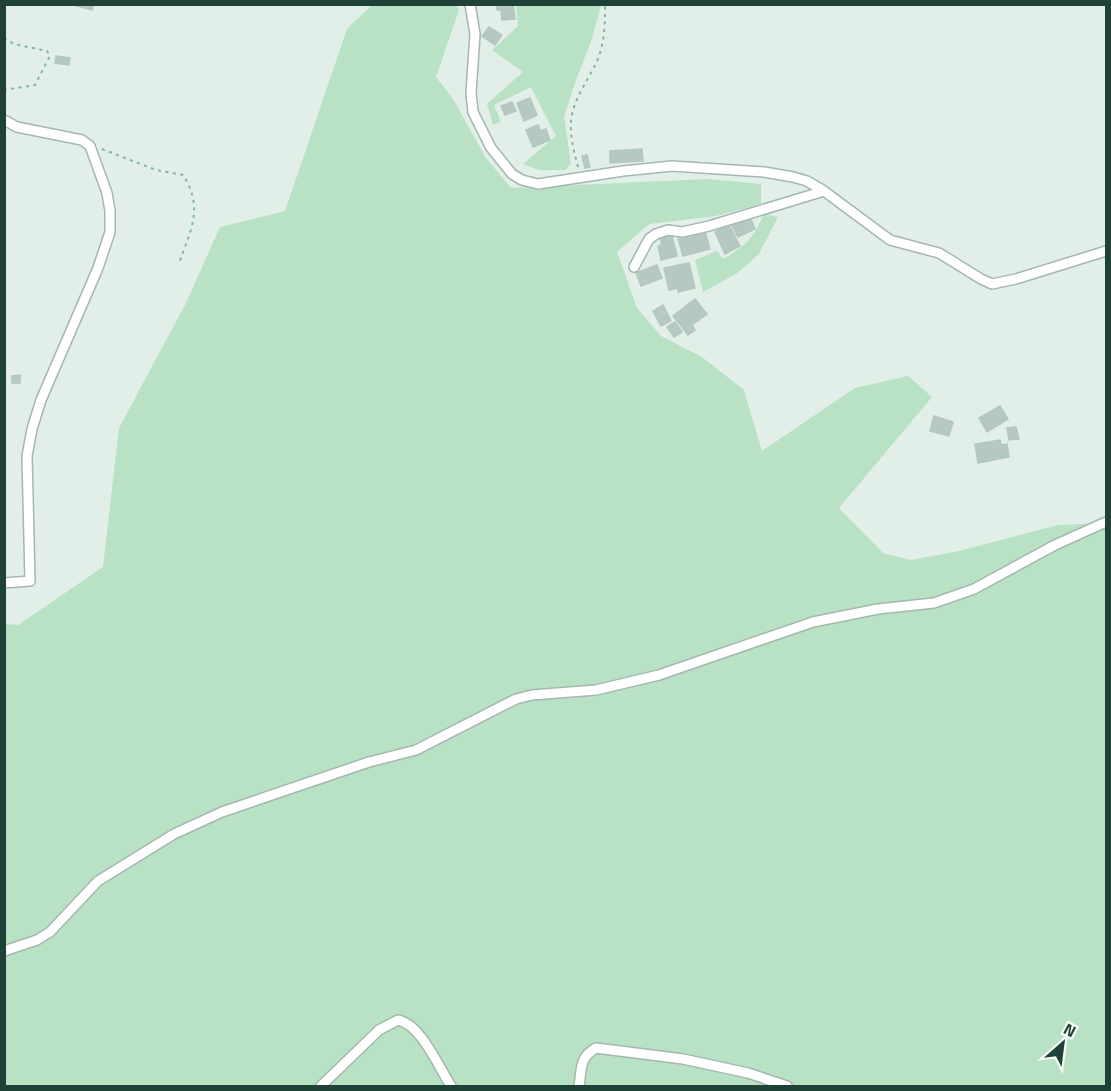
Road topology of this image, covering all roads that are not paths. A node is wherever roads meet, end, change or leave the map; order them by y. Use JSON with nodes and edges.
{"nodes":[{"id":1,"x":470,"y":4,"type":"edge"},
{"id":2,"x":4,"y":120,"type":"edge"},
{"id":3,"x":824,"y":191,"type":"junction"},
{"id":4,"x":1107,"y":251,"type":"edge"},
{"id":5,"x":634,"y":267,"type":"dead end"},
{"id":6,"x":1107,"y":522,"type":"edge"},
{"id":7,"x":4,"y":583,"type":"edge"},
{"id":8,"x":4,"y":951,"type":"edge"},
{"id":9,"x":321,"y":1086,"type":"edge"},
{"id":10,"x":451,"y":1086,"type":"edge"},
{"id":11,"x":579,"y":1086,"type":"edge"},
{"id":12,"x":787,"y":1086,"type":"edge"}],
"edges":[{"from":1,"to":3,"type":"street"},
{"from":2,"to":7,"type":"street"},
{"from":3,"to":4,"type":"street"},
{"from":3,"to":5,"type":"street"},
{"from":6,"to":8,"type":"street"},
{"from":9,"to":10,"type":"street"},
{"from":11,"to":12,"type":"street"}]}
